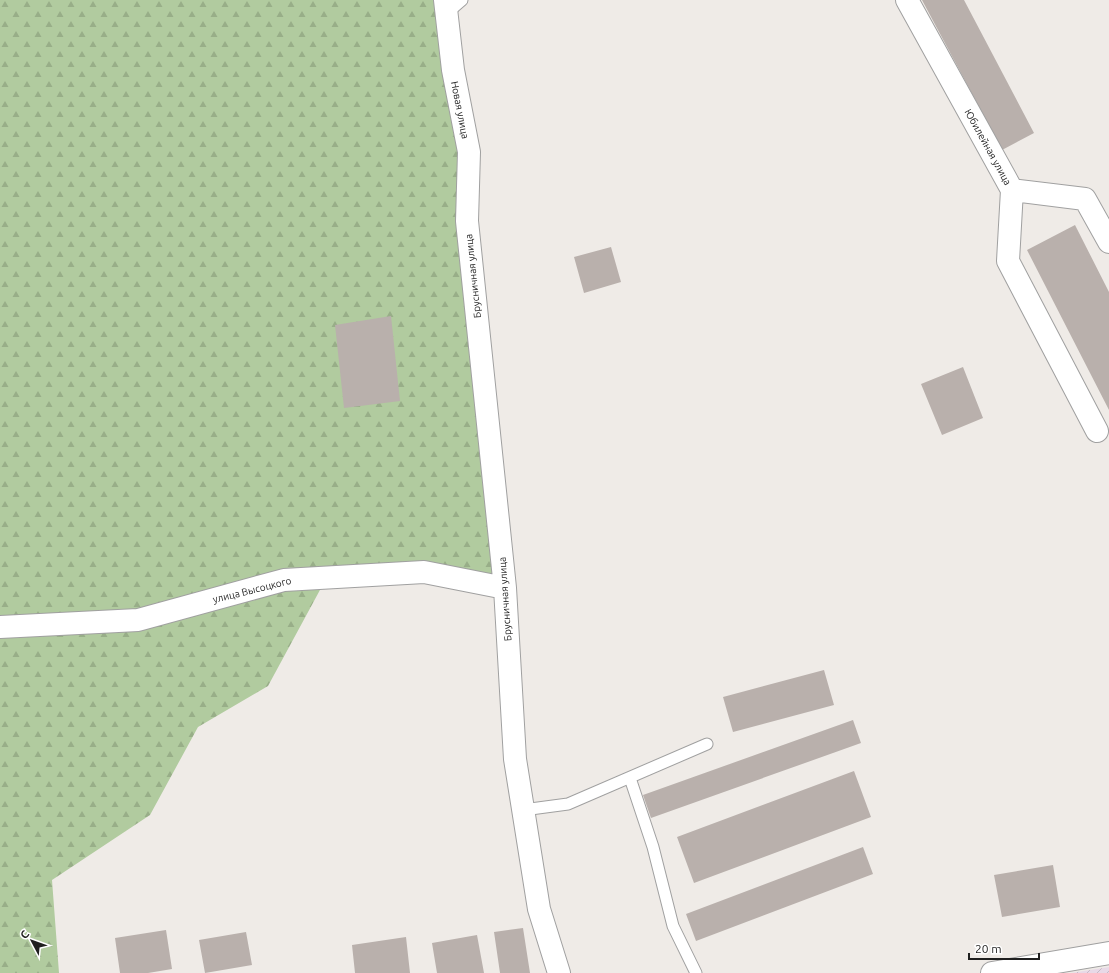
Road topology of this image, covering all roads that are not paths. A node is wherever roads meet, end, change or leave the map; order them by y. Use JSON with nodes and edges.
{"nodes":[{"id":1,"x":906,"y":0,"type":"edge"},
{"id":2,"x":452,"y":4,"type":"edge"},
{"id":3,"x":1012,"y":190,"type":"junction"},
{"id":4,"x":467,"y":221,"type":"joint"},
{"id":5,"x":1109,"y":242,"type":"edge"},
{"id":6,"x":1097,"y":431,"type":"dead end"},
{"id":7,"x":505,"y":588,"type":"junction"},
{"id":8,"x":0,"y":628,"type":"edge"},
{"id":9,"x":707,"y":744,"type":"dead end"},
{"id":10,"x":630,"y":778,"type":"junction"},
{"id":11,"x":523,"y":810,"type":"junction"},
{"id":12,"x":1109,"y":953,"type":"edge"},
{"id":13,"x":560,"y":973,"type":"edge"},
{"id":14,"x":696,"y":973,"type":"edge"},
{"id":15,"x":992,"y":973,"type":"edge"}],
"edges":[{"from":1,"to":3,"type":"street","name":"Юбилейная улица"},
{"from":2,"to":4,"type":"street","name":"Новая улица"},
{"from":3,"to":5,"type":"street"},
{"from":3,"to":6,"type":"street","name":"Юбилейная улица"},
{"from":4,"to":7,"type":"street","name":"Брусничная улица"},
{"from":7,"to":8,"type":"street","name":"улица Высоцкого"},
{"from":7,"to":11,"type":"street","name":"Брусничная улица"},
{"from":9,"to":10,"type":"lane"},
{"from":10,"to":11,"type":"lane"},
{"from":10,"to":14,"type":"lane"},
{"from":11,"to":13,"type":"street","name":"Брусничная улица"},
{"from":12,"to":15,"type":"street"}]}
